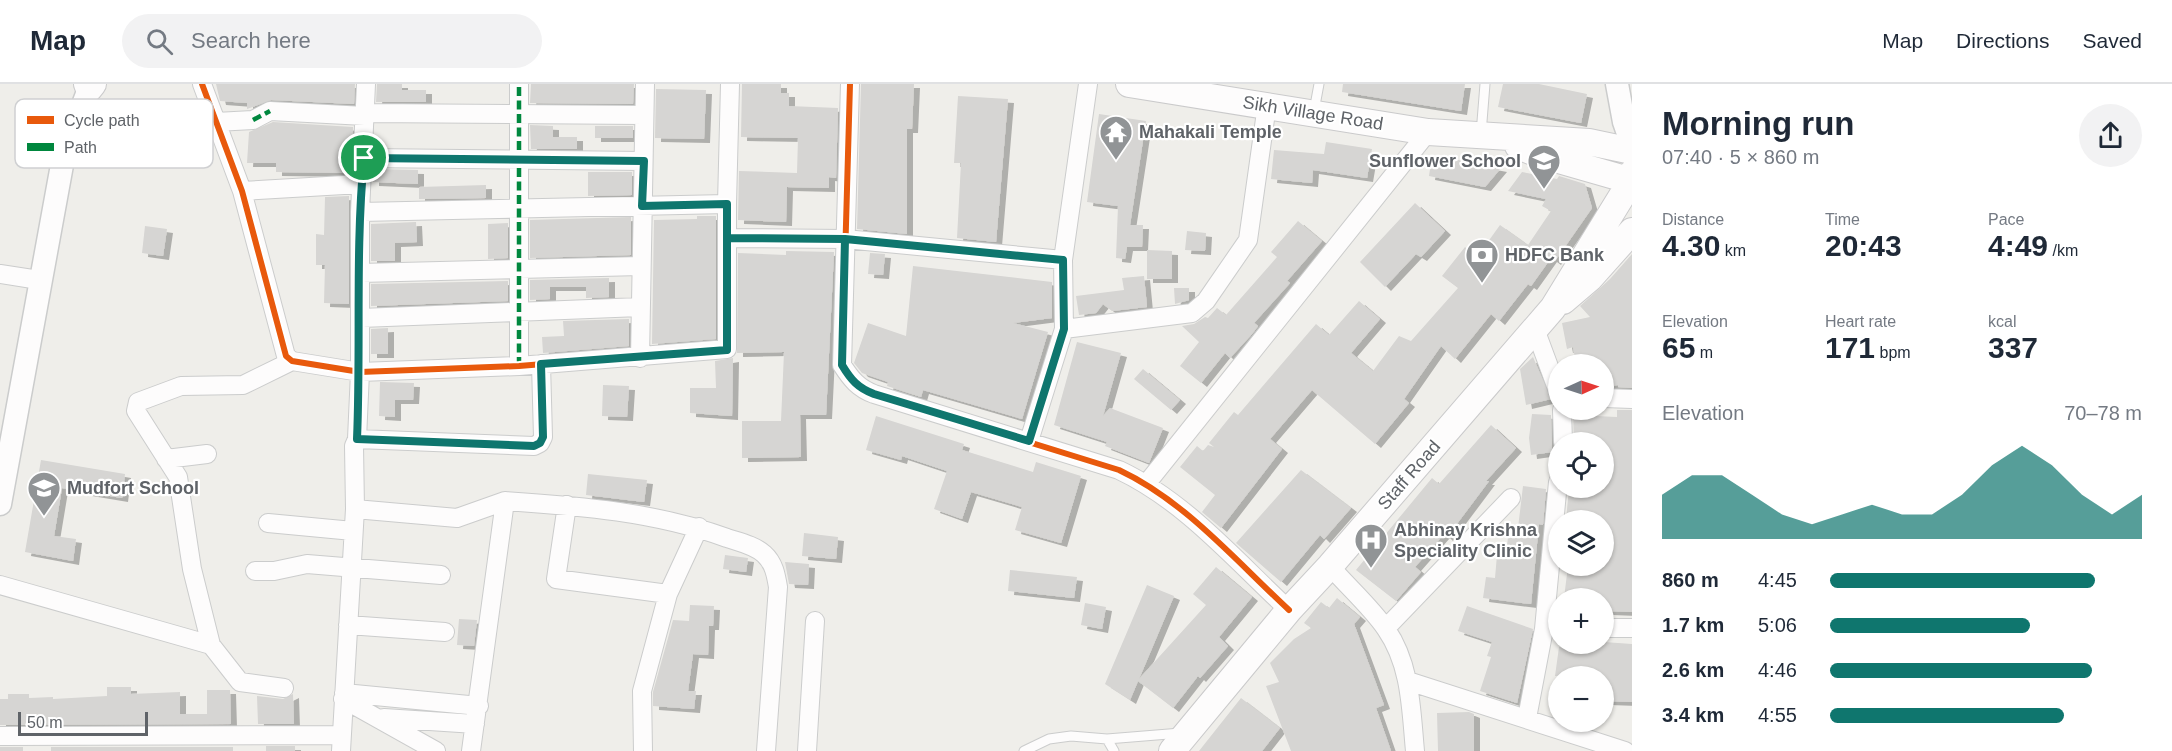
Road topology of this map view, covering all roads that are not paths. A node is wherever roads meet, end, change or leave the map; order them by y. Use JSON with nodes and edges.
{"nodes":[{"id":1,"x":202,"y":84,"type":"edge"},
{"id":2,"x":366,"y":84,"type":"edge"},
{"id":3,"x":519,"y":84,"type":"edge"},
{"id":4,"x":645,"y":84,"type":"edge"},
{"id":5,"x":730,"y":84,"type":"edge"},
{"id":6,"x":850,"y":84,"type":"edge"},
{"id":7,"x":1088,"y":84,"type":"edge"},
{"id":8,"x":1129,"y":84,"type":"edge"},
{"id":9,"x":1319,"y":84,"type":"edge"},
{"id":10,"x":1485,"y":84,"type":"edge"},
{"id":11,"x":1617,"y":84,"type":"edge"},
{"id":12,"x":1630,"y":84,"type":"edge"},
{"id":13,"x":208,"y":99,"type":"edge"},
{"id":14,"x":1267,"y":105,"type":"junction"},
{"id":15,"x":1632,"y":105,"type":"edge"},
{"id":16,"x":1314,"y":113,"type":"junction"},
{"id":17,"x":213,"y":114,"type":"edge"},
{"id":18,"x":365,"y":114,"type":"junction"},
{"id":19,"x":519,"y":114,"type":"junction"},
{"id":20,"x":644,"y":115,"type":"junction"},
{"id":21,"x":216,"y":122,"type":"junction"},
{"id":22,"x":1428,"y":132,"type":"junction"},
{"id":23,"x":1490,"y":137,"type":"junction"},
{"id":24,"x":1632,"y":145,"type":"edge"},
{"id":25,"x":1632,"y":151,"type":"edge"},
{"id":26,"x":364,"y":158,"type":"junction"},
{"id":27,"x":519,"y":160,"type":"junction"},
{"id":28,"x":644,"y":161,"type":"junction"},
{"id":29,"x":61,"y":168,"type":"edge"},
{"id":30,"x":1632,"y":173,"type":"edge"},
{"id":31,"x":1632,"y":181,"type":"edge"},
{"id":32,"x":362,"y":184,"type":"junction"},
{"id":33,"x":242,"y":191,"type":"junction"},
{"id":34,"x":727,"y":204,"type":"junction"},
{"id":35,"x":642,"y":206,"type":"junction"},
{"id":36,"x":519,"y":209,"type":"junction"},
{"id":37,"x":360,"y":212,"type":"junction"},
{"id":38,"x":1632,"y":231,"type":"edge"},
{"id":39,"x":727,"y":238,"type":"junction"},
{"id":40,"x":845,"y":239,"type":"junction"},
{"id":41,"x":1063,"y":260,"type":"junction"},
{"id":42,"x":641,"y":266,"type":"junction"},
{"id":43,"x":519,"y":269,"type":"junction"},
{"id":44,"x":360,"y":273,"type":"junction"},
{"id":45,"x":0,"y":274,"type":"edge"},
{"id":46,"x":39,"y":280,"type":"junction"},
{"id":47,"x":640,"y":307,"type":"junction"},
{"id":48,"x":1552,"y":308,"type":"junction"},
{"id":49,"x":519,"y":312,"type":"junction"},
{"id":50,"x":361,"y":318,"type":"junction"},
{"id":51,"x":1064,"y":329,"type":"junction"},
{"id":52,"x":1535,"y":329,"type":"junction"},
{"id":53,"x":640,"y":358,"type":"junction"},
{"id":54,"x":292,"y":361,"type":"junction"},
{"id":55,"x":541,"y":364,"type":"junction"},
{"id":56,"x":1548,"y":364,"type":"edge"},
{"id":57,"x":519,"y":366,"type":"junction"},
{"id":58,"x":360,"y":372,"type":"junction"},
{"id":59,"x":1614,"y":398,"type":"edge"},
{"id":60,"x":1632,"y":399,"type":"edge"},
{"id":61,"x":357,"y":439,"type":"junction"},
{"id":62,"x":1029,"y":441,"type":"junction"},
{"id":63,"x":207,"y":454,"type":"dead end"},
{"id":64,"x":166,"y":459,"type":"junction"},
{"id":65,"x":1147,"y":483,"type":"junction"},
{"id":66,"x":1511,"y":498,"type":"dead end"},
{"id":67,"x":1557,"y":498,"type":"edge"},
{"id":68,"x":505,"y":501,"type":"junction"},
{"id":69,"x":0,"y":504,"type":"edge"},
{"id":70,"x":567,"y":505,"type":"junction"},
{"id":71,"x":355,"y":510,"type":"junction"},
{"id":72,"x":268,"y":523,"type":"dead end"},
{"id":73,"x":699,"y":527,"type":"junction"},
{"id":74,"x":353,"y":531,"type":"junction"},
{"id":75,"x":1330,"y":566,"type":"junction"},
{"id":76,"x":351,"y":568,"type":"junction"},
{"id":77,"x":255,"y":571,"type":"dead end"},
{"id":78,"x":441,"y":575,"type":"dead end"},
{"id":79,"x":0,"y":585,"type":"edge"},
{"id":80,"x":1553,"y":588,"type":"edge"},
{"id":81,"x":668,"y":594,"type":"junction"},
{"id":82,"x":1289,"y":610,"type":"junction"},
{"id":83,"x":814,"y":621,"type":"dead end"},
{"id":84,"x":348,"y":625,"type":"junction"},
{"id":85,"x":1386,"y":628,"type":"junction"},
{"id":86,"x":1614,"y":628,"type":"edge"},
{"id":87,"x":1632,"y":628,"type":"edge"},
{"id":88,"x":445,"y":632,"type":"dead end"},
{"id":89,"x":1548,"y":640,"type":"edge"},
{"id":90,"x":211,"y":645,"type":"junction"},
{"id":91,"x":1408,"y":681,"type":"junction"},
{"id":92,"x":284,"y":688,"type":"dead end"},
{"id":93,"x":344,"y":696,"type":"junction"},
{"id":94,"x":478,"y":706,"type":"junction"},
{"id":95,"x":380,"y":718,"type":"junction"},
{"id":96,"x":1527,"y":718,"type":"junction"},
{"id":97,"x":475,"y":724,"type":"junction"},
{"id":98,"x":1189,"y":732,"type":"junction"},
{"id":99,"x":0,"y":736,"type":"edge"},
{"id":100,"x":1107,"y":739,"type":"junction"},
{"id":101,"x":341,"y":743,"type":"edge"},
{"id":102,"x":436,"y":751,"type":"edge"},
{"id":103,"x":471,"y":751,"type":"edge"},
{"id":104,"x":643,"y":751,"type":"edge"},
{"id":105,"x":766,"y":751,"type":"edge"},
{"id":106,"x":807,"y":751,"type":"edge"},
{"id":107,"x":1024,"y":751,"type":"edge"},
{"id":108,"x":1114,"y":751,"type":"edge"},
{"id":109,"x":1172,"y":751,"type":"edge"},
{"id":110,"x":1415,"y":751,"type":"edge"},
{"id":111,"x":1625,"y":751,"type":"edge"}],
"edges":[{"from":1,"to":13,"type":"street"},
{"from":2,"to":18,"type":"street"},
{"from":3,"to":19,"type":"street"},
{"from":4,"to":20,"type":"street"},
{"from":5,"to":34,"type":"street"},
{"from":6,"to":40,"type":"street"},
{"from":7,"to":41,"type":"street"},
{"from":8,"to":14,"type":"main road","name":"Sikh Village Road"},
{"from":9,"to":16,"type":"lane"},
{"from":10,"to":23,"type":"lane"},
{"from":11,"to":24,"type":"street"},
{"from":12,"to":15,"type":"street"},
{"from":14,"to":16,"type":"main road","name":"Sikh Village Road"},
{"from":14,"to":51,"type":"street"},
{"from":16,"to":22,"type":"main road","name":"Sikh Village Road"},
{"from":17,"to":21,"type":"street"},
{"from":18,"to":19,"type":"street"},
{"from":18,"to":21,"type":"street"},
{"from":18,"to":26,"type":"street"},
{"from":19,"to":20,"type":"street"},
{"from":19,"to":27,"type":"street"},
{"from":20,"to":28,"type":"street"},
{"from":21,"to":33,"type":"street"},
{"from":22,"to":23,"type":"main road","name":"Sikh Village Road"},
{"from":22,"to":65,"type":"street"},
{"from":23,"to":25,"type":"main road","name":"Sikh Village Road"},
{"from":23,"to":31,"type":"main road","name":"Sikh Village Road"},
{"from":26,"to":27,"type":"street"},
{"from":26,"to":32,"type":"street"},
{"from":27,"to":28,"type":"street"},
{"from":27,"to":36,"type":"street"},
{"from":28,"to":35,"type":"street"},
{"from":29,"to":46,"type":"street"},
{"from":30,"to":31,"type":"main road","name":"Staff Road"},
{"from":31,"to":48,"type":"main road","name":"Staff Road"},
{"from":32,"to":33,"type":"street"},
{"from":32,"to":37,"type":"street"},
{"from":33,"to":54,"type":"street"},
{"from":34,"to":35,"type":"street"},
{"from":34,"to":39,"type":"street"},
{"from":35,"to":36,"type":"street"},
{"from":35,"to":42,"type":"street"},
{"from":36,"to":37,"type":"street"},
{"from":36,"to":43,"type":"street"},
{"from":37,"to":44,"type":"street"},
{"from":38,"to":48,"type":"main road","name":"Staff Road"},
{"from":39,"to":40,"type":"street"},
{"from":39,"to":53,"type":"street"},
{"from":40,"to":41,"type":"street"},
{"from":40,"to":62,"type":"street"},
{"from":41,"to":51,"type":"street"},
{"from":42,"to":43,"type":"street"},
{"from":42,"to":47,"type":"street"},
{"from":43,"to":44,"type":"street"},
{"from":43,"to":49,"type":"street"},
{"from":44,"to":50,"type":"street"},
{"from":45,"to":46,"type":"street"},
{"from":46,"to":69,"type":"street"},
{"from":47,"to":49,"type":"street"},
{"from":47,"to":53,"type":"street"},
{"from":48,"to":52,"type":"main road","name":"Staff Road"},
{"from":49,"to":50,"type":"street"},
{"from":49,"to":57,"type":"street"},
{"from":50,"to":58,"type":"street"},
{"from":51,"to":62,"type":"street"},
{"from":52,"to":56,"type":"street"},
{"from":52,"to":75,"type":"main road","name":"Staff Road"},
{"from":53,"to":55,"type":"street"},
{"from":54,"to":58,"type":"street"},
{"from":54,"to":64,"type":"street"},
{"from":55,"to":57,"type":"street"},
{"from":55,"to":61,"type":"street"},
{"from":57,"to":58,"type":"street"},
{"from":58,"to":61,"type":"street"},
{"from":59,"to":60,"type":"street"},
{"from":61,"to":71,"type":"street"},
{"from":62,"to":65,"type":"street"},
{"from":63,"to":64,"type":"street"},
{"from":64,"to":90,"type":"street"},
{"from":65,"to":82,"type":"street"},
{"from":66,"to":85,"type":"street"},
{"from":67,"to":80,"type":"street"},
{"from":68,"to":70,"type":"street"},
{"from":68,"to":71,"type":"street"},
{"from":68,"to":94,"type":"street"},
{"from":70,"to":73,"type":"street"},
{"from":70,"to":81,"type":"street"},
{"from":71,"to":74,"type":"street"},
{"from":72,"to":74,"type":"street"},
{"from":73,"to":81,"type":"street"},
{"from":73,"to":105,"type":"street"},
{"from":74,"to":76,"type":"street"},
{"from":75,"to":82,"type":"main road","name":"Staff Road"},
{"from":75,"to":85,"type":"street"},
{"from":76,"to":77,"type":"street"},
{"from":76,"to":78,"type":"street"},
{"from":76,"to":84,"type":"street"},
{"from":79,"to":90,"type":"street"},
{"from":81,"to":104,"type":"street"},
{"from":82,"to":98,"type":"main road","name":"Staff Road"},
{"from":83,"to":106,"type":"street"},
{"from":84,"to":88,"type":"street"},
{"from":84,"to":93,"type":"street"},
{"from":85,"to":91,"type":"street"},
{"from":86,"to":87,"type":"street"},
{"from":89,"to":96,"type":"street"},
{"from":90,"to":92,"type":"street"},
{"from":91,"to":96,"type":"street"},
{"from":91,"to":110,"type":"street"},
{"from":93,"to":94,"type":"street"},
{"from":93,"to":95,"type":"street"},
{"from":93,"to":101,"type":"street"},
{"from":94,"to":97,"type":"street"},
{"from":95,"to":97,"type":"street"},
{"from":95,"to":102,"type":"street"},
{"from":96,"to":111,"type":"street"},
{"from":97,"to":103,"type":"street"},
{"from":98,"to":100,"type":"lane"},
{"from":98,"to":109,"type":"main road","name":"Staff Road"},
{"from":99,"to":101,"type":"street"},
{"from":100,"to":107,"type":"lane"},
{"from":100,"to":108,"type":"lane"}]}
